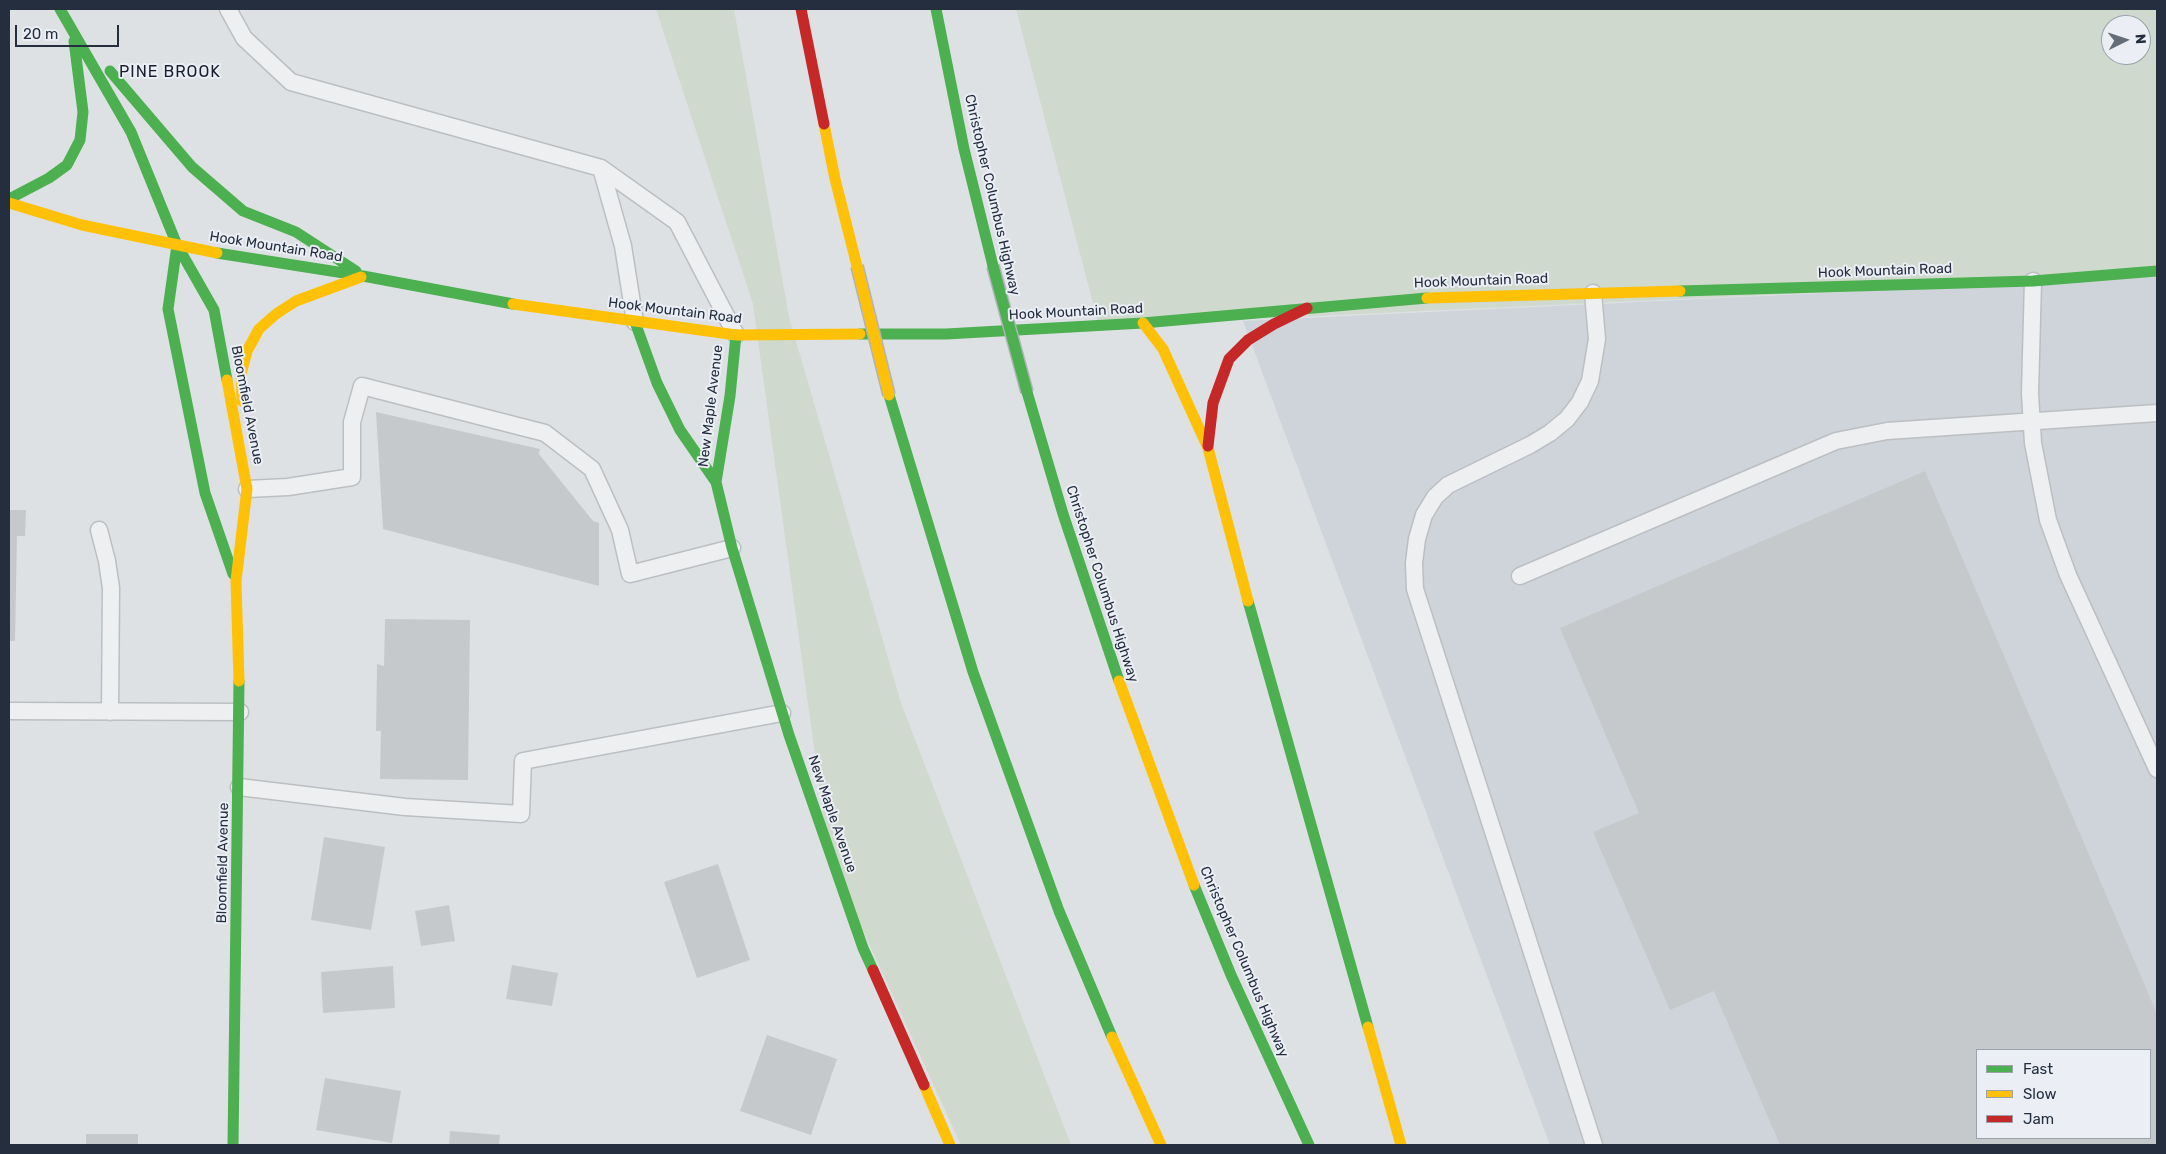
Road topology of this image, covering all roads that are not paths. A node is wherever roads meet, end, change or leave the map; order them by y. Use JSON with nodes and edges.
{"nodes":[{"id":1,"x":60,"y":9,"type":"edge"},
{"id":2,"x":228,"y":9,"type":"edge"},
{"id":3,"x":801,"y":9,"type":"edge"},
{"id":4,"x":936,"y":9,"type":"edge"},
{"id":5,"x":72,"y":28,"type":"junction"},
{"id":6,"x":601,"y":168,"type":"junction"},
{"id":7,"x":9,"y":201,"type":"edge"},
{"id":8,"x":176,"y":245,"type":"junction"},
{"id":9,"x":2157,"y":272,"type":"edge"},
{"id":10,"x":363,"y":276,"type":"junction"},
{"id":11,"x":2033,"y":281,"type":"junction"},
{"id":12,"x":1593,"y":293,"type":"junction"},
{"id":13,"x":1307,"y":308,"type":"junction"},
{"id":14,"x":635,"y":322,"type":"junction"},
{"id":15,"x":1143,"y":323,"type":"junction"},
{"id":16,"x":736,"y":334,"type":"junction"},
{"id":17,"x":2157,"y":413,"type":"edge"},
{"id":18,"x":2032,"y":422,"type":"junction"},
{"id":19,"x":1208,"y":448,"type":"junction"},
{"id":20,"x":244,"y":467,"type":"junction"},
{"id":21,"x":716,"y":482,"type":"junction"},
{"id":22,"x":247,"y":489,"type":"junction"},
{"id":23,"x":99,"y":530,"type":"dead end"},
{"id":24,"x":732,"y":548,"type":"junction"},
{"id":25,"x":1520,"y":576,"type":"dead end"},
{"id":26,"x":236,"y":581,"type":"junction"},
{"id":27,"x":9,"y":711,"type":"edge"},
{"id":28,"x":110,"y":712,"type":"junction"},
{"id":29,"x":240,"y":712,"type":"junction"},
{"id":30,"x":782,"y":713,"type":"junction"},
{"id":31,"x":2157,"y":769,"type":"edge"},
{"id":32,"x":239,"y":787,"type":"junction"},
{"id":33,"x":233,"y":1145,"type":"edge"},
{"id":34,"x":950,"y":1145,"type":"edge"},
{"id":35,"x":1161,"y":1145,"type":"edge"},
{"id":36,"x":1309,"y":1145,"type":"edge"},
{"id":37,"x":1401,"y":1145,"type":"edge"},
{"id":38,"x":1594,"y":1145,"type":"edge"}],
"edges":[{"from":1,"to":5,"type":"main road","name":"Bloomfield Avenue"},
{"from":2,"to":6,"type":"lane"},
{"from":3,"to":35,"type":"main road","bridge":true},
{"from":4,"to":36,"type":"main road","name":"Christopher Columbus Highway","bridge":true},
{"from":5,"to":7,"type":"main road"},
{"from":5,"to":8,"type":"main road","name":"Bloomfield Avenue"},
{"from":5,"to":10,"type":"main road"},
{"from":6,"to":14,"type":"lane"},
{"from":6,"to":16,"type":"lane"},
{"from":7,"to":8,"type":"main road","name":"Hook Mountain Road"},
{"from":8,"to":10,"type":"main road","name":"Hook Mountain Road"},
{"from":8,"to":20,"type":"main road","name":"Bloomfield Avenue"},
{"from":8,"to":26,"type":"main road","name":"Bloomfield Avenue"},
{"from":9,"to":11,"type":"main road","name":"Hook Mountain Road"},
{"from":10,"to":14,"type":"main road","name":"Hook Mountain Road"},
{"from":10,"to":20,"type":"main road"},
{"from":11,"to":12,"type":"main road","name":"Hook Mountain Road"},
{"from":11,"to":18,"type":"lane"},
{"from":12,"to":13,"type":"main road","name":"Hook Mountain Road"},
{"from":12,"to":38,"type":"lane"},
{"from":13,"to":15,"type":"main road","name":"Hook Mountain Road"},
{"from":13,"to":19,"type":"main road"},
{"from":14,"to":16,"type":"main road","name":"Hook Mountain Road"},
{"from":14,"to":21,"type":"main road","name":"New Maple Avenue"},
{"from":15,"to":16,"type":"main road","name":"Hook Mountain Road"},
{"from":15,"to":19,"type":"main road"},
{"from":16,"to":21,"type":"main road","name":"New Maple Avenue"},
{"from":17,"to":18,"type":"lane"},
{"from":18,"to":25,"type":"lane"},
{"from":18,"to":31,"type":"lane"},
{"from":19,"to":37,"type":"main road"},
{"from":20,"to":22,"type":"main road","name":"Bloomfield Avenue"},
{"from":21,"to":24,"type":"main road","name":"New Maple Avenue"},
{"from":22,"to":24,"type":"lane"},
{"from":22,"to":26,"type":"main road","name":"Bloomfield Avenue"},
{"from":23,"to":28,"type":"lane"},
{"from":24,"to":30,"type":"main road","name":"New Maple Avenue"},
{"from":26,"to":29,"type":"main road","name":"Bloomfield Avenue"},
{"from":27,"to":28,"type":"lane"},
{"from":28,"to":29,"type":"lane"},
{"from":29,"to":32,"type":"main road","name":"Bloomfield Avenue"},
{"from":30,"to":32,"type":"lane"},
{"from":30,"to":34,"type":"main road","name":"New Maple Avenue"},
{"from":32,"to":33,"type":"main road","name":"Bloomfield Avenue"}]}
